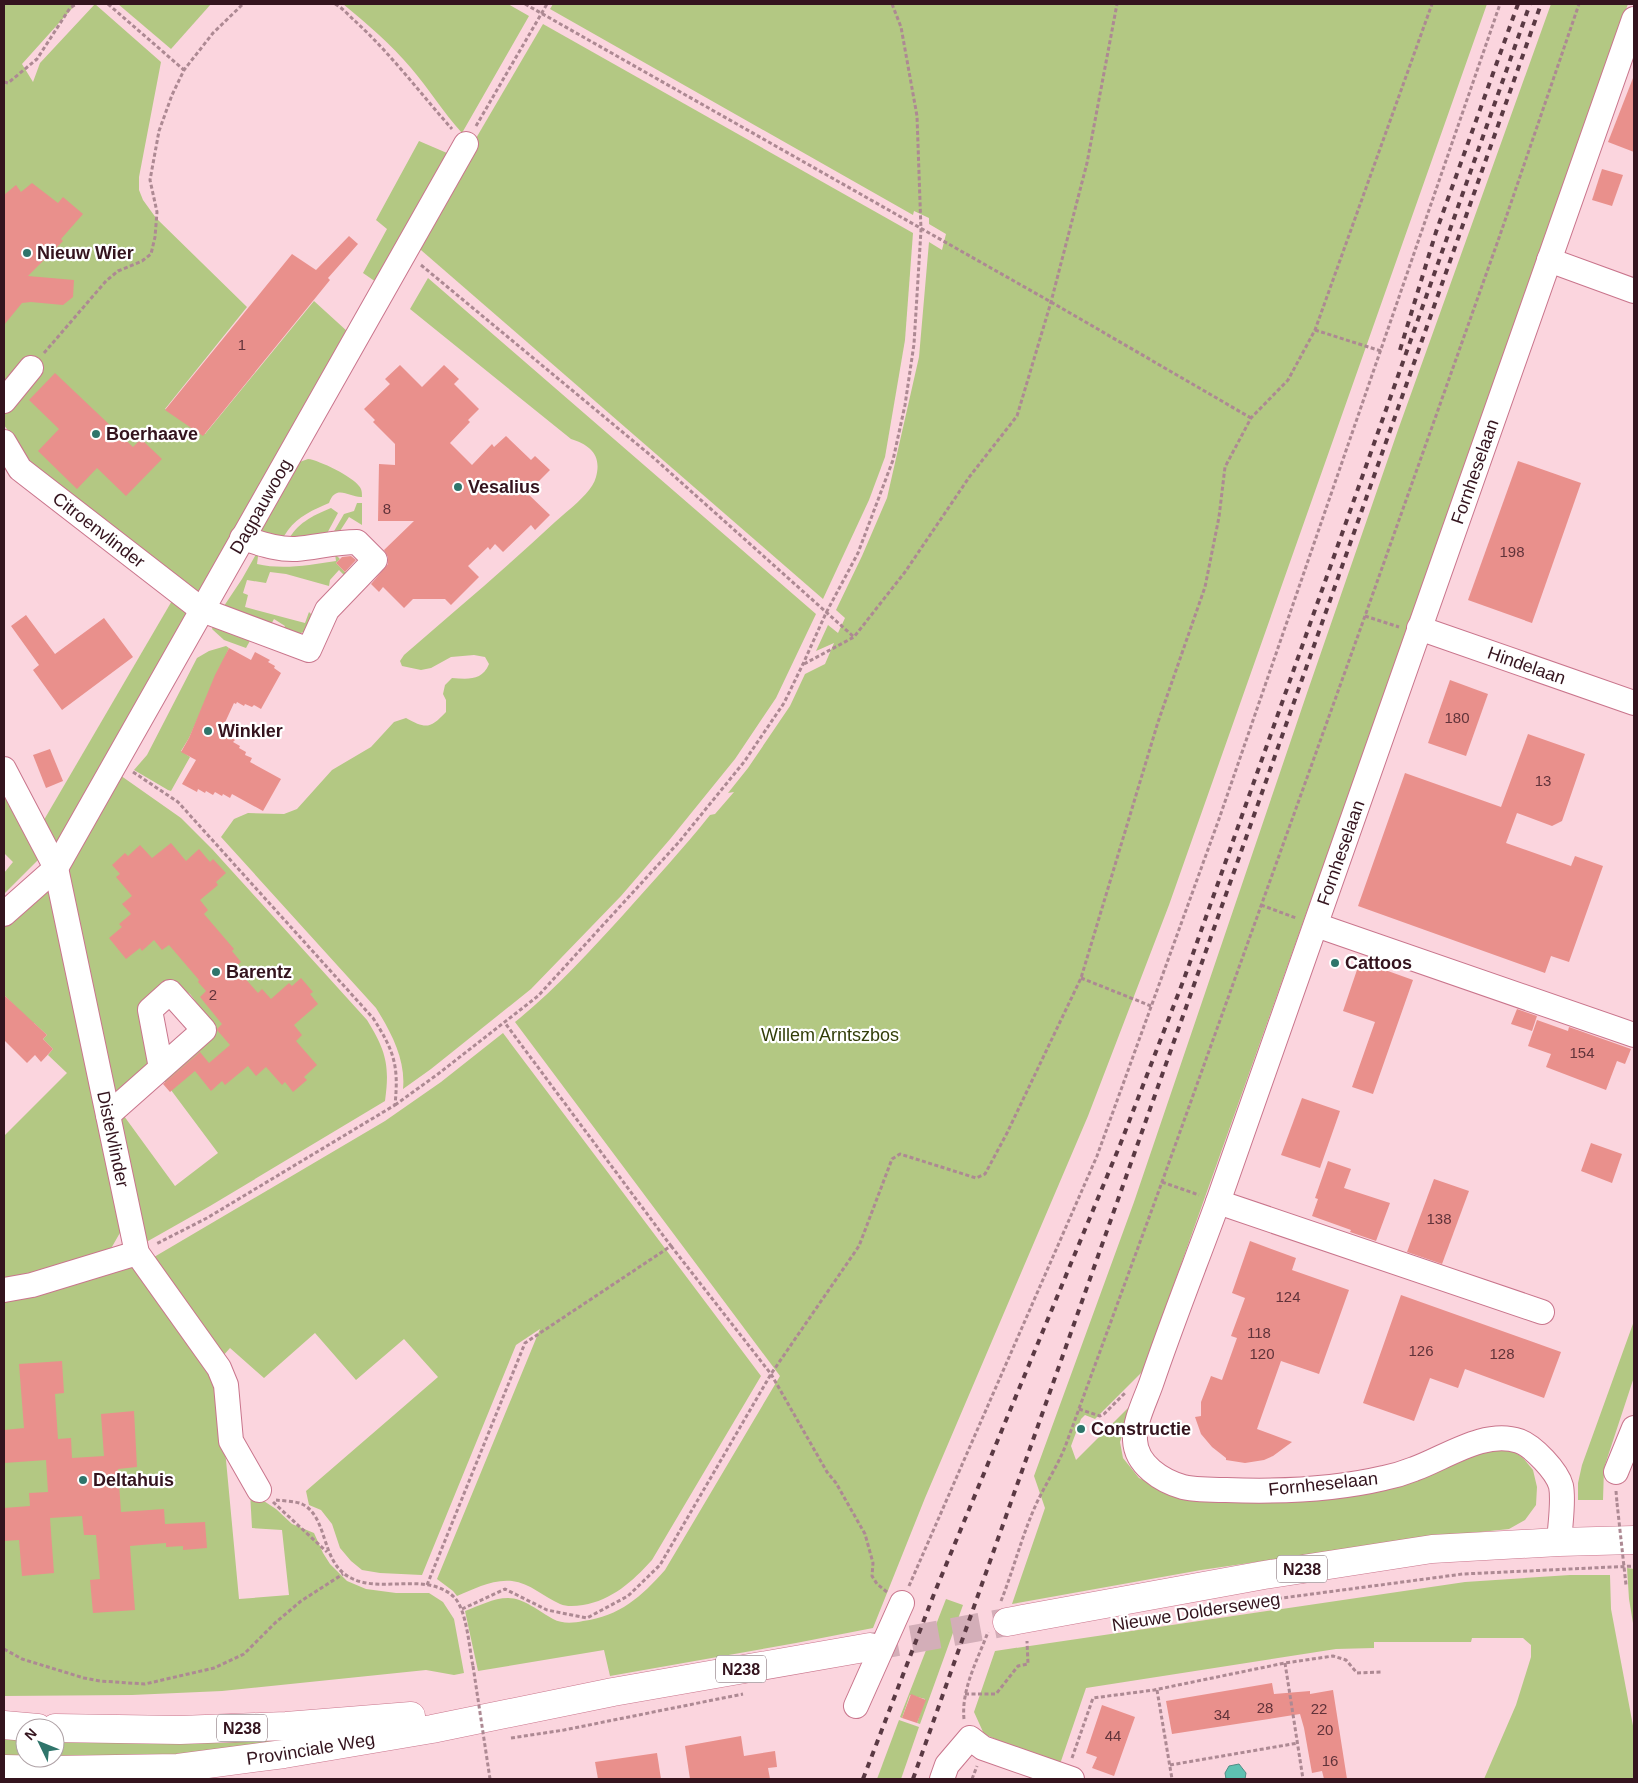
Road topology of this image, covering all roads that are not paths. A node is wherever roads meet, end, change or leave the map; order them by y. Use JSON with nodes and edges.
{"nodes":[{"id":1,"x":1634,"y":19,"type":"edge"},
{"id":2,"x":1629,"y":52,"type":"edge"},
{"id":3,"x":466,"y":144,"type":"road end"},
{"id":4,"x":1549,"y":260,"type":"junction"},
{"id":5,"x":1634,"y":291,"type":"edge"},
{"id":6,"x":31,"y":368,"type":"road end"},
{"id":7,"x":4,"y":401,"type":"edge"},
{"id":8,"x":4,"y":442,"type":"edge"},
{"id":9,"x":242,"y":538,"type":"junction"},
{"id":10,"x":202,"y":610,"type":"junction"},
{"id":11,"x":1420,"y":628,"type":"junction"},
{"id":12,"x":1634,"y":703,"type":"edge"},
{"id":13,"x":4,"y":769,"type":"edge"},
{"id":14,"x":56,"y":868,"type":"junction"},
{"id":15,"x":4,"y":914,"type":"edge"},
{"id":16,"x":1316,"y":925,"type":"junction"},
{"id":17,"x":1634,"y":1036,"type":"edge"},
{"id":18,"x":161,"y":1068,"type":"dead end"},
{"id":19,"x":108,"y":1115,"type":"junction"},
{"id":20,"x":1218,"y":1202,"type":"junction"},
{"id":21,"x":137,"y":1253,"type":"junction"},
{"id":22,"x":4,"y":1290,"type":"edge"},
{"id":23,"x":1542,"y":1312,"type":"dead end"},
{"id":24,"x":1634,"y":1428,"type":"edge"},
{"id":25,"x":1616,"y":1472,"type":"dead end"},
{"id":26,"x":264,"y":1494,"type":"road end"},
{"id":27,"x":1634,"y":1540,"type":"edge"},
{"id":28,"x":1559,"y":1542,"type":"junction"},
{"id":29,"x":902,"y":1603,"type":"road end"},
{"id":30,"x":1007,"y":1622,"type":"tunnel mouth"},
{"id":31,"x":870,"y":1647,"type":"tunnel mouth"},
{"id":32,"x":613,"y":1692,"type":"junction"},
{"id":33,"x":856,"y":1706,"type":"dead end"},
{"id":34,"x":65,"y":1728,"type":"edge"},
{"id":35,"x":4,"y":1769,"type":"edge"},
{"id":36,"x":1069,"y":1778,"type":"edge"},
{"id":37,"x":942,"y":1779,"type":"edge"}],
"edges":[{"from":1,"to":2,"type":"street","name":"Fornheselaan"},
{"from":2,"to":4,"type":"street","name":"Fornheselaan"},
{"from":3,"to":9,"type":"street","name":"Dagpauwoog"},
{"from":4,"to":5,"type":"street"},
{"from":4,"to":11,"type":"street","name":"Fornheselaan"},
{"from":6,"to":7,"type":"street"},
{"from":8,"to":10,"type":"street","name":"Citroenvlinder"},
{"from":9,"to":10,"type":"street","name":"Dagpauwoog"},
{"from":9,"to":10,"type":"street","name":"Citroenvlinder"},
{"from":10,"to":14,"type":"street","name":"Dagpauwoog"},
{"from":11,"to":12,"type":"street","name":"Hindelaan"},
{"from":11,"to":16,"type":"street","name":"Fornheselaan"},
{"from":13,"to":14,"type":"street","name":"Distelvlinder"},
{"from":14,"to":15,"type":"street","name":"Dagpauwoog"},
{"from":14,"to":19,"type":"street","name":"Distelvlinder"},
{"from":16,"to":17,"type":"street","name":"Fornheselaan"},
{"from":16,"to":20,"type":"street","name":"Fornheselaan"},
{"from":18,"to":19,"type":"street"},
{"from":19,"to":21,"type":"street","name":"Distelvlinder"},
{"from":20,"to":23,"type":"street"},
{"from":20,"to":28,"type":"street","name":"Fornheselaan"},
{"from":21,"to":22,"type":"street"},
{"from":21,"to":26,"type":"street","name":"Distelvlinder"},
{"from":24,"to":25,"type":"street"},
{"from":27,"to":28,"type":"main road","name":"Nieuwe Dolderseweg","number":"N238"},
{"from":28,"to":30,"type":"main road","name":"Nieuwe Dolderseweg","number":"N238"},
{"from":29,"to":33,"type":"street"},
{"from":31,"to":32,"type":"main road","name":"Provinciale Weg","number":"N238"},
{"from":32,"to":34,"type":"main road","name":"Provinciale Weg","number":"N238"},
{"from":32,"to":35,"type":"main road","name":"Provinciale Weg","number":"N238"},
{"from":36,"to":37,"type":"street"}]}
